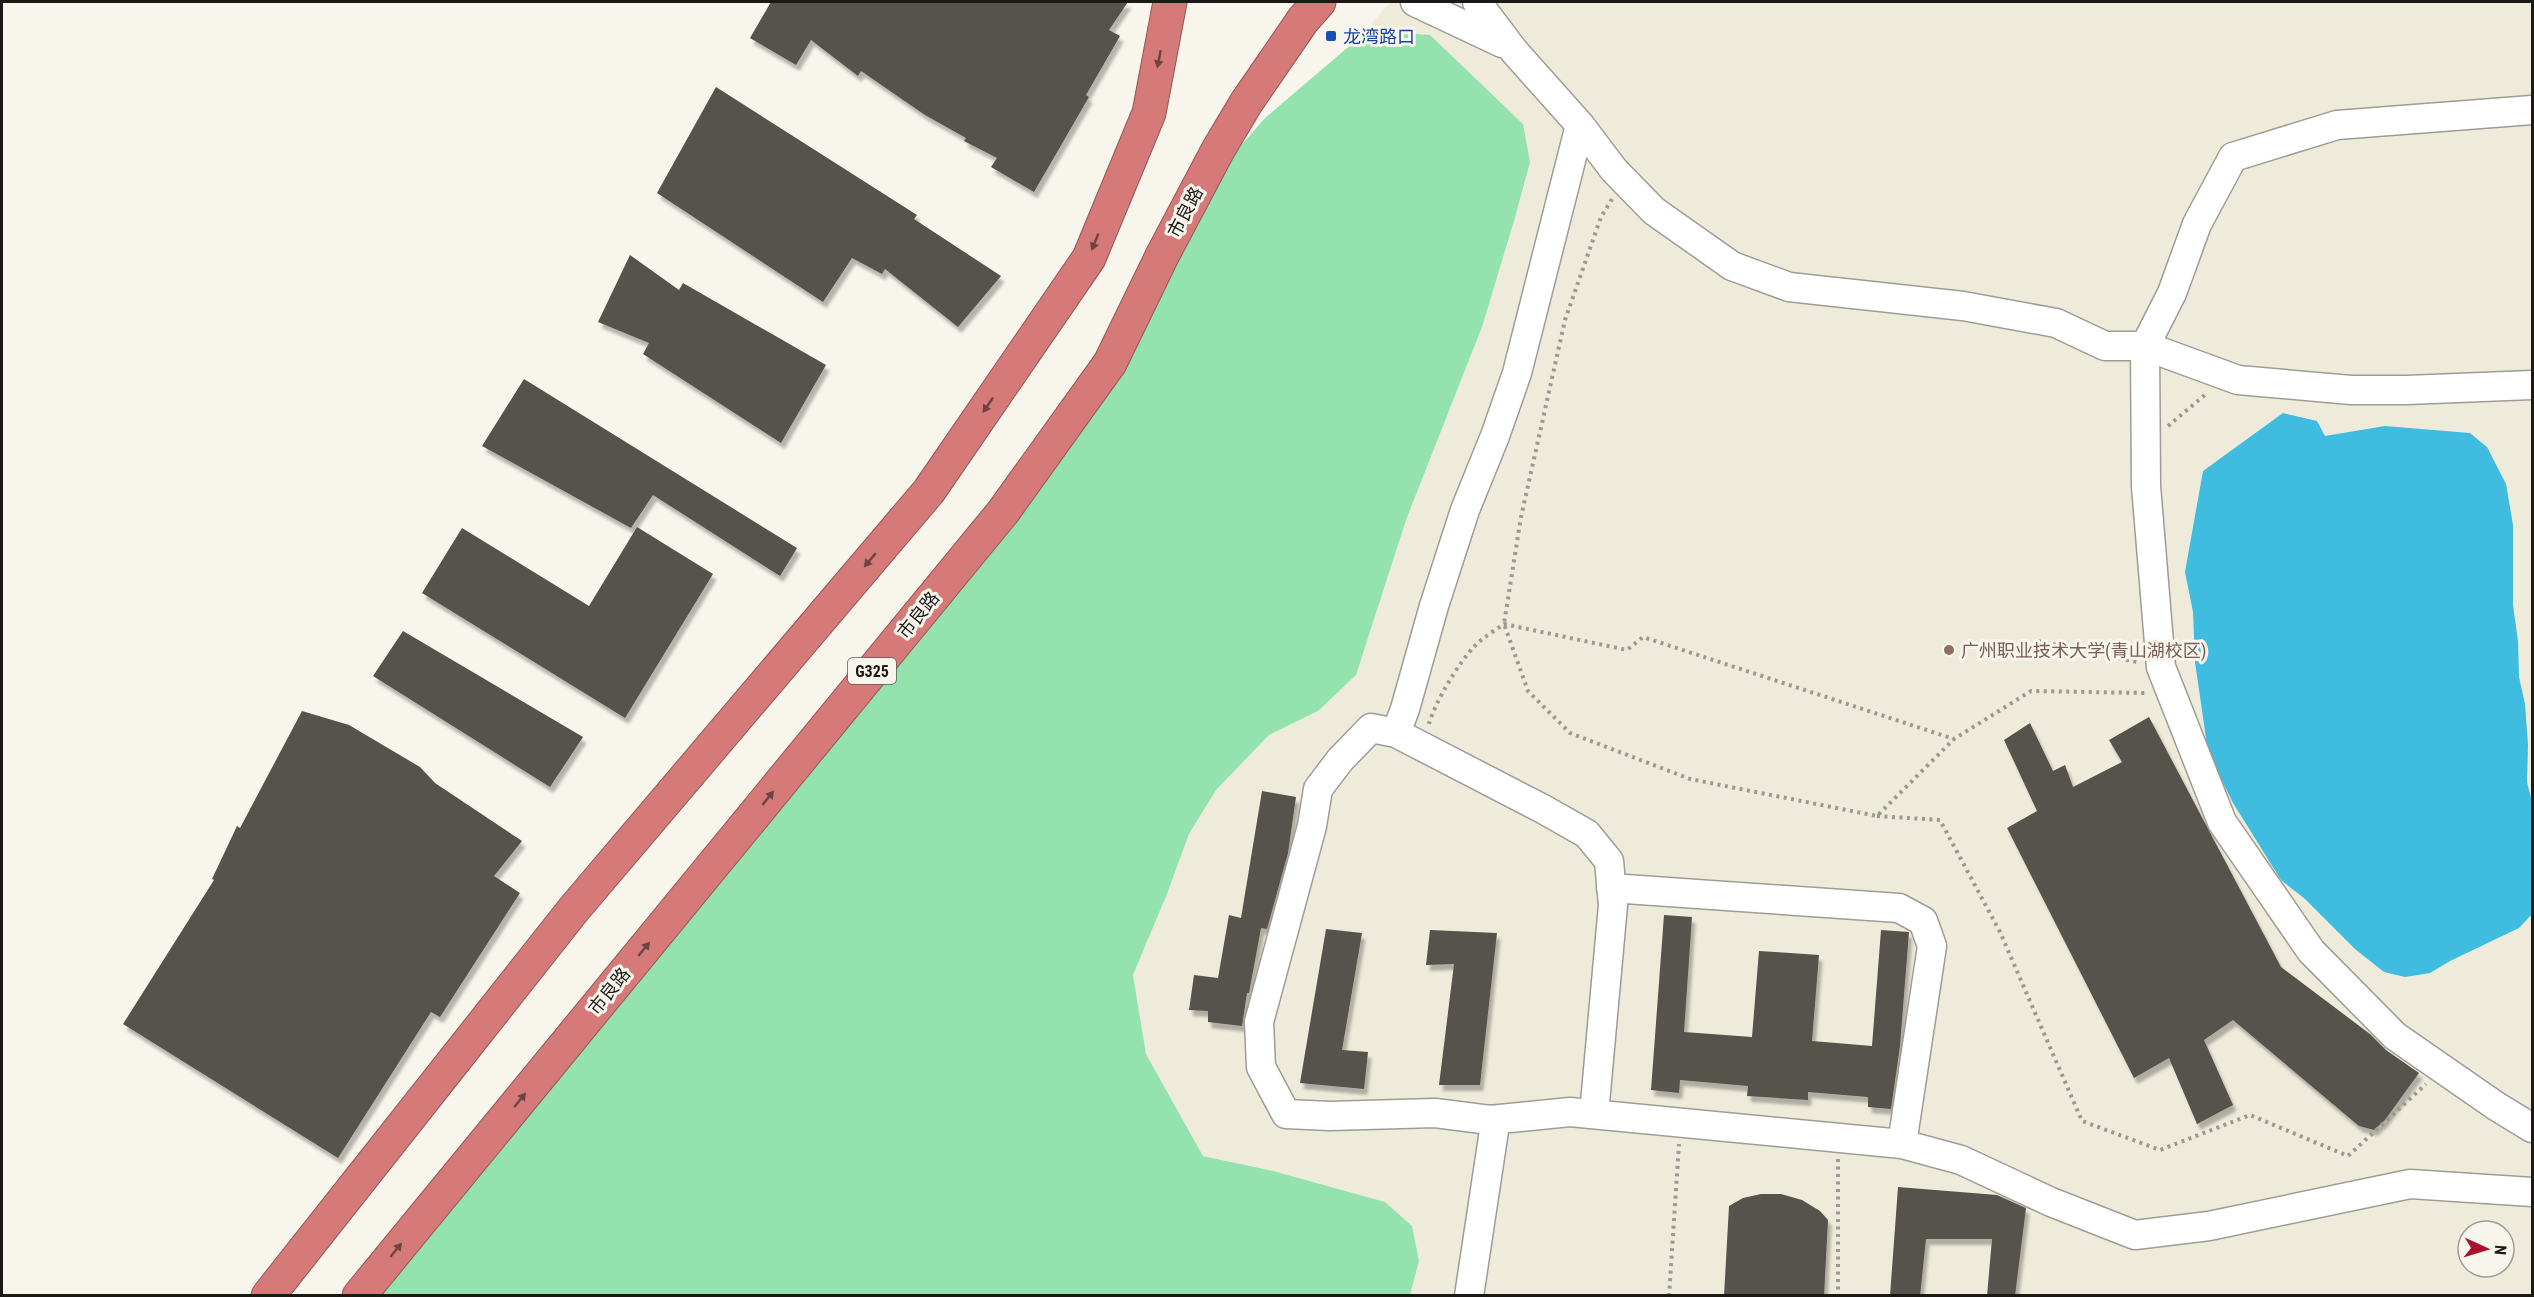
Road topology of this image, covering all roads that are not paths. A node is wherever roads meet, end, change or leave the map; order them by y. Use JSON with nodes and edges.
{"nodes":[{"id":1,"x":1170,"y":2,"type":"edge"},
{"id":2,"x":1319,"y":2,"type":"edge"},
{"id":3,"x":1415,"y":2,"type":"edge"},
{"id":4,"x":1477,"y":2,"type":"edge"},
{"id":5,"x":1514,"y":51,"type":"junction"},
{"id":6,"x":2532,"y":110,"type":"edge"},
{"id":7,"x":1580,"y":125,"type":"junction"},
{"id":8,"x":2145,"y":346,"type":"junction"},
{"id":9,"x":2532,"y":385,"type":"edge"},
{"id":10,"x":1396,"y":734,"type":"junction"},
{"id":11,"x":1611,"y":888,"type":"junction"},
{"id":12,"x":1594,"y":1114,"type":"junction"},
{"id":13,"x":1490,"y":1120,"type":"junction"},
{"id":14,"x":2532,"y":1128,"type":"edge"},
{"id":15,"x":1902,"y":1143,"type":"junction"},
{"id":16,"x":2532,"y":1192,"type":"edge"},
{"id":17,"x":268,"y":1296,"type":"edge"},
{"id":18,"x":359,"y":1296,"type":"edge"},
{"id":19,"x":1469,"y":1296,"type":"edge"}],
"edges":[{"from":1,"to":17,"type":"highway","one_way":true},
{"from":18,"to":2,"type":"highway","name":"市良路","number":"G325","one_way":true},
{"from":3,"to":5,"type":"street"},
{"from":4,"to":5,"type":"street"},
{"from":5,"to":7,"type":"street"},
{"from":6,"to":8,"type":"street"},
{"from":7,"to":8,"type":"street"},
{"from":7,"to":10,"type":"street"},
{"from":8,"to":9,"type":"street"},
{"from":8,"to":14,"type":"street"},
{"from":10,"to":11,"type":"street"},
{"from":10,"to":13,"type":"street"},
{"from":11,"to":12,"type":"street"},
{"from":11,"to":15,"type":"street"},
{"from":12,"to":13,"type":"street"},
{"from":12,"to":15,"type":"street"},
{"from":13,"to":19,"type":"street"},
{"from":15,"to":16,"type":"street"}]}
